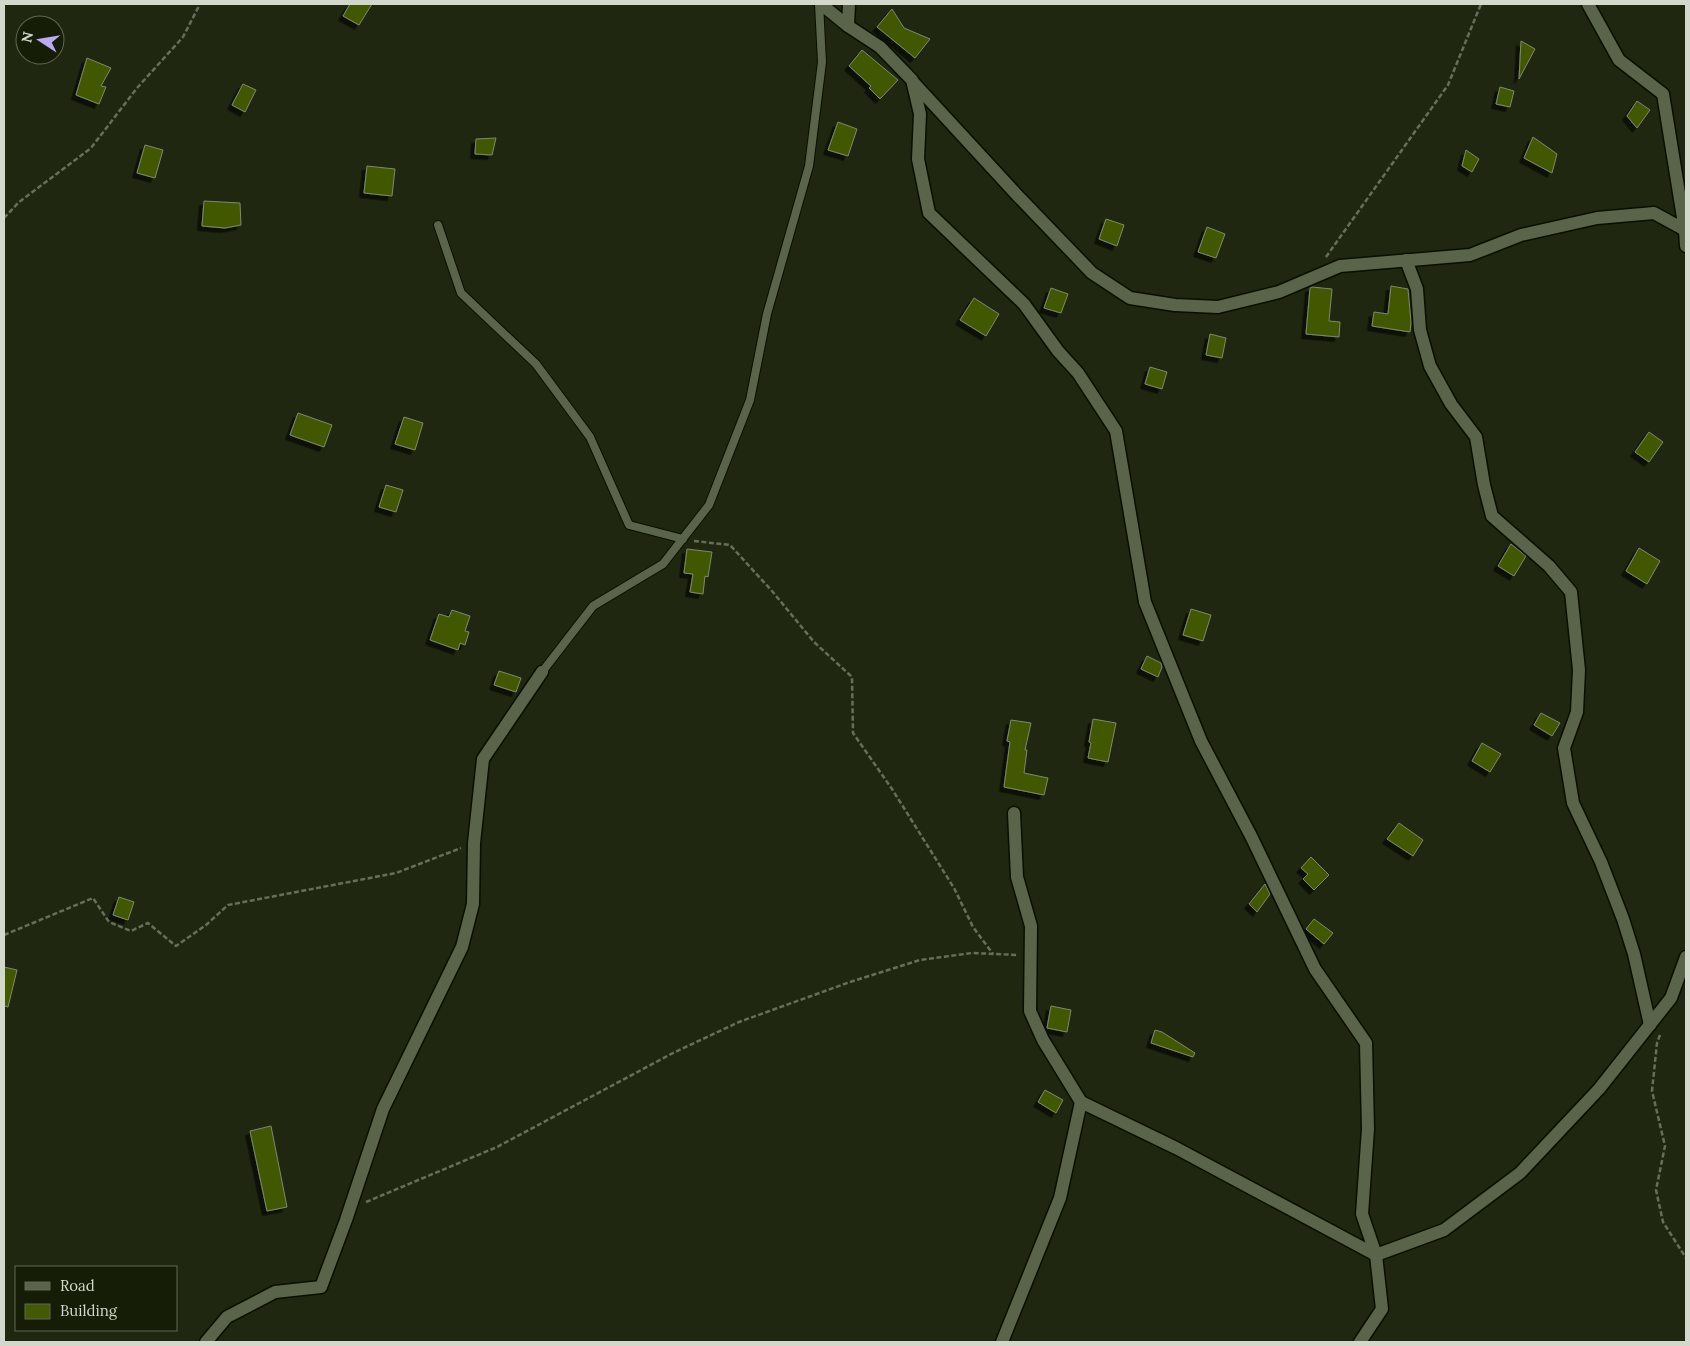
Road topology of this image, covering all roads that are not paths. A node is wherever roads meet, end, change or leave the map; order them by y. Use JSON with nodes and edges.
{"nodes":[{"id":1,"x":820,"y":4,"type":"edge"},
{"id":2,"x":849,"y":4,"type":"edge"},
{"id":3,"x":1588,"y":4,"type":"edge"},
{"id":4,"x":848,"y":26,"type":"junction"},
{"id":5,"x":912,"y":80,"type":"junction"},
{"id":6,"x":438,"y":225,"type":"dead end"},
{"id":7,"x":1685,"y":230,"type":"junction"},
{"id":8,"x":1686,"y":246,"type":"edge"},
{"id":9,"x":1406,"y":260,"type":"junction"},
{"id":10,"x":682,"y":540,"type":"junction"},
{"id":11,"x":542,"y":672,"type":"joint"},
{"id":12,"x":1014,"y":813,"type":"dead end"},
{"id":13,"x":1686,"y":957,"type":"edge"},
{"id":14,"x":1650,"y":1025,"type":"junction"},
{"id":15,"x":1081,"y":1102,"type":"junction"},
{"id":16,"x":1376,"y":1255,"type":"junction"},
{"id":17,"x":206,"y":1342,"type":"edge"},
{"id":18,"x":1002,"y":1342,"type":"edge"},
{"id":19,"x":1360,"y":1342,"type":"edge"}],
"edges":[{"from":1,"to":4,"type":"street"},
{"from":1,"to":10,"type":"lane"},
{"from":2,"to":4,"type":"street"},
{"from":3,"to":7,"type":"street"},
{"from":4,"to":5,"type":"street"},
{"from":5,"to":9,"type":"street"},
{"from":5,"to":16,"type":"street"},
{"from":6,"to":10,"type":"lane"},
{"from":7,"to":8,"type":"street"},
{"from":7,"to":9,"type":"street"},
{"from":9,"to":14,"type":"street"},
{"from":10,"to":11,"type":"lane"},
{"from":11,"to":17,"type":"street"},
{"from":12,"to":15,"type":"street"},
{"from":13,"to":14,"type":"street"},
{"from":14,"to":16,"type":"street"},
{"from":15,"to":16,"type":"street"},
{"from":15,"to":18,"type":"street"},
{"from":16,"to":19,"type":"street"}]}
